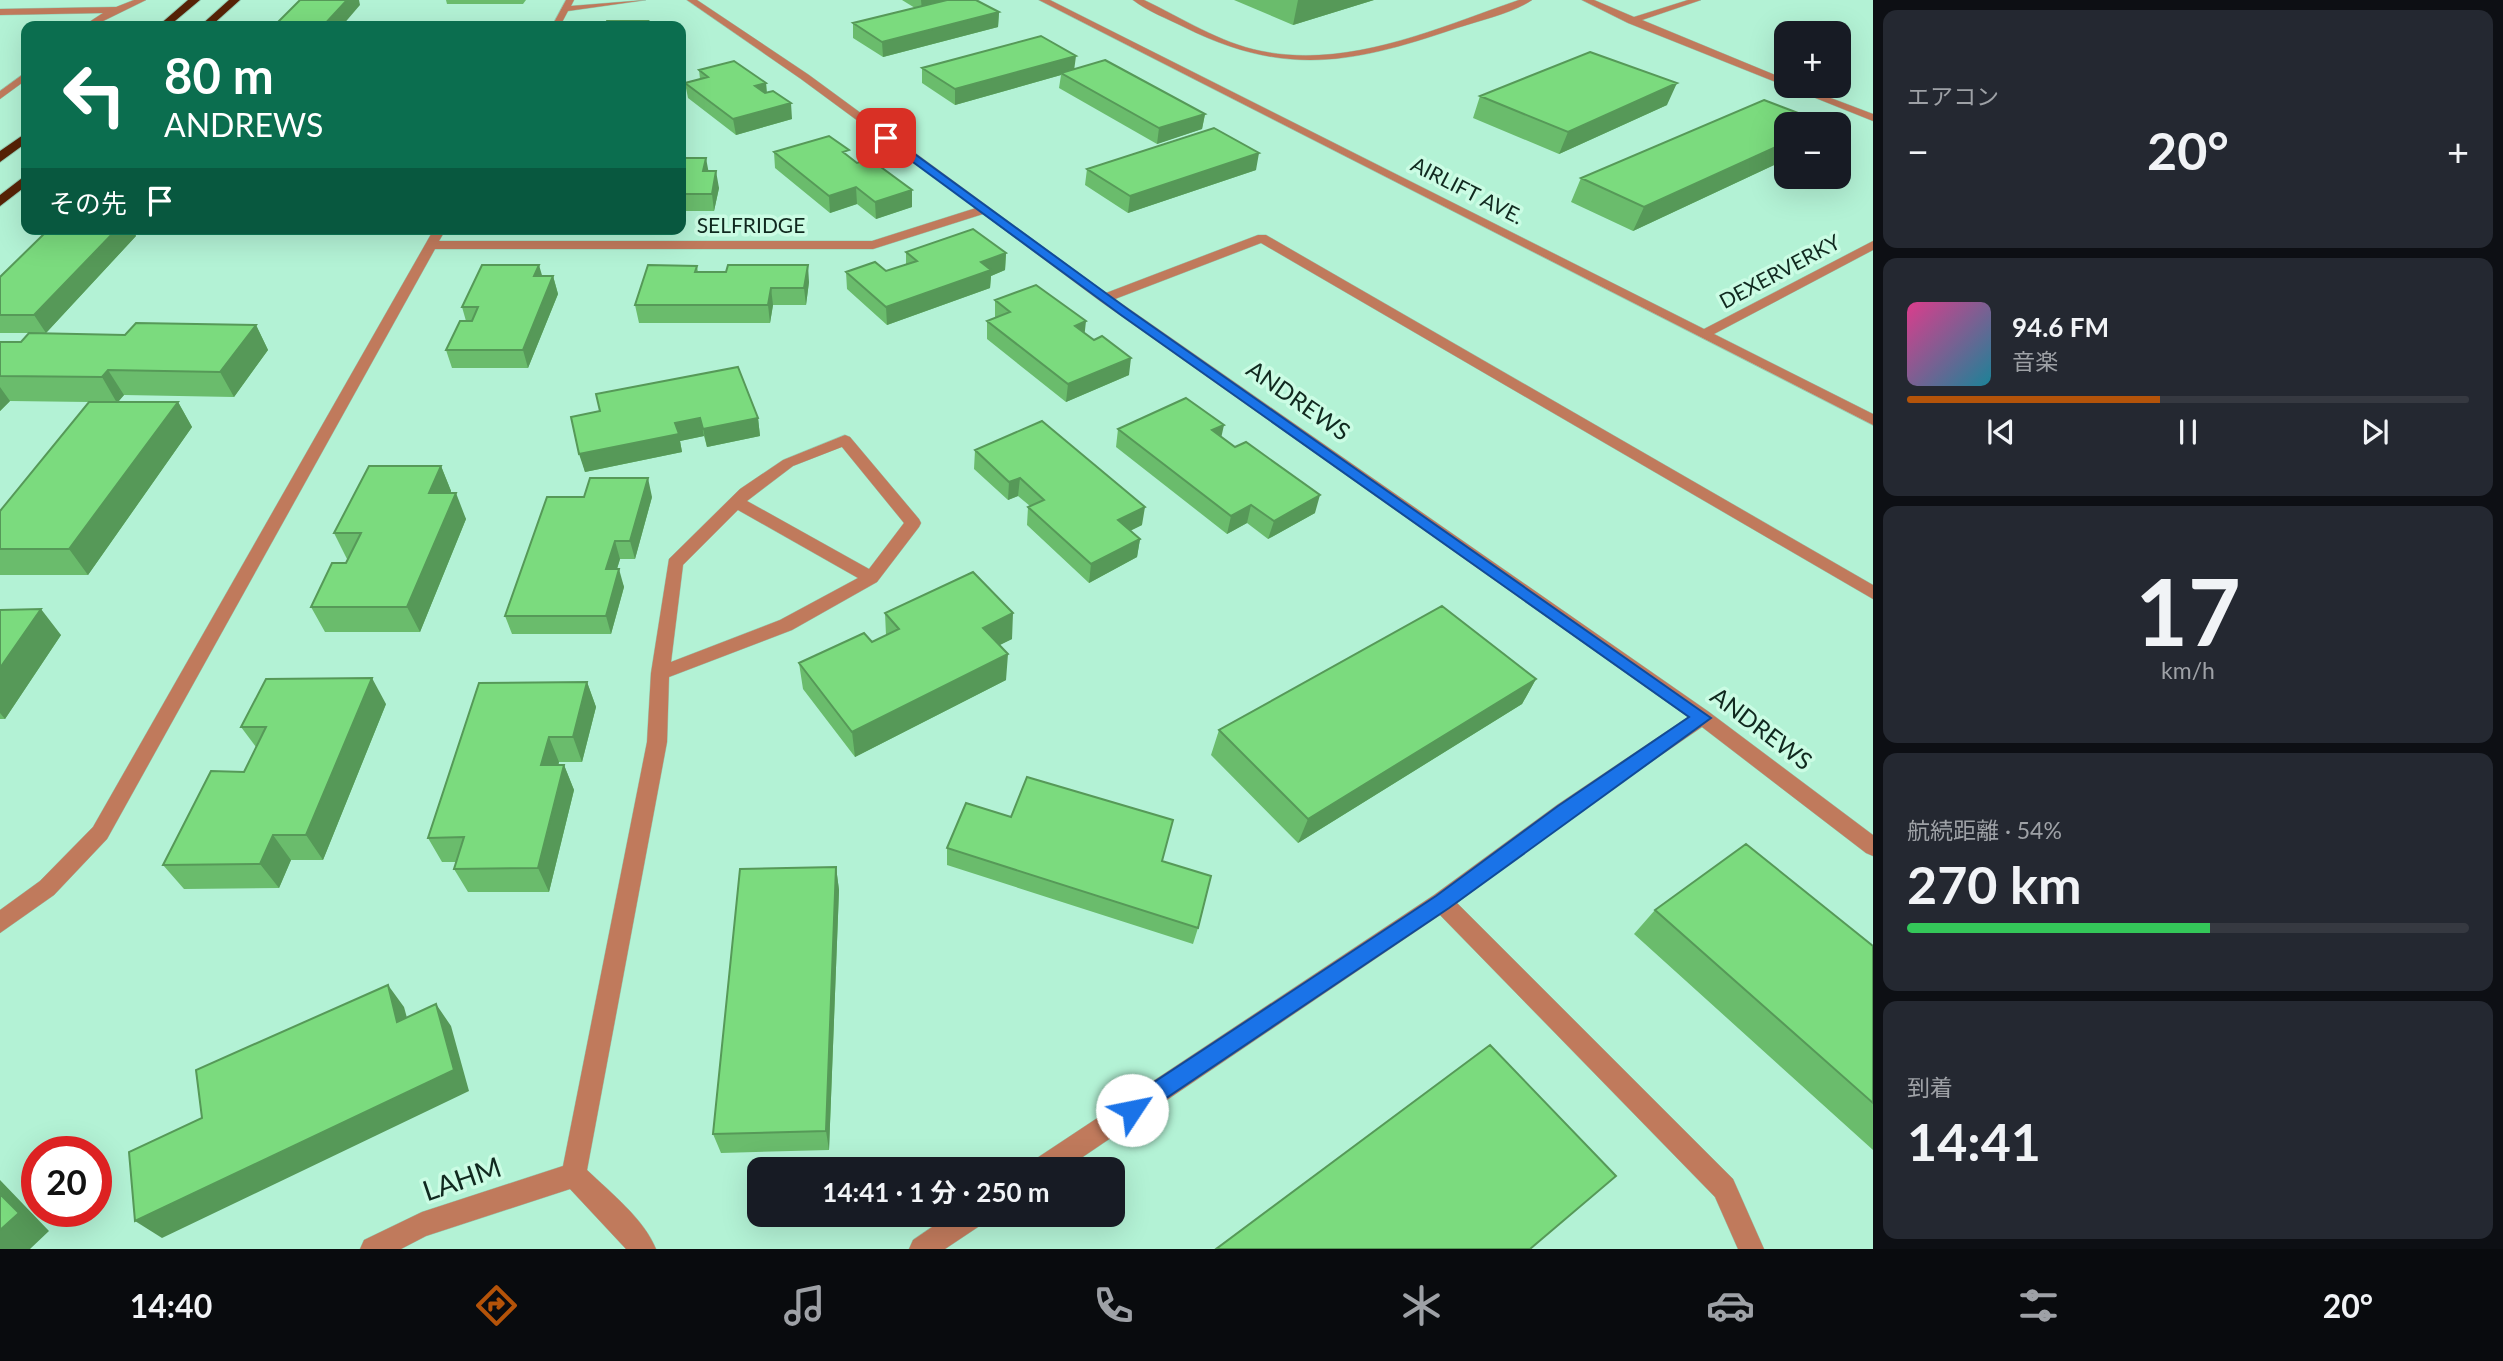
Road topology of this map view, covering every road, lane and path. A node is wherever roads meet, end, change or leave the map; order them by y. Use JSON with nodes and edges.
{"nodes":[{"id":1,"x":61,"y":0,"type":"edge"},
{"id":2,"x":142,"y":0,"type":"edge"},
{"id":3,"x":195,"y":0,"type":"edge"},
{"id":4,"x":235,"y":0,"type":"edge"},
{"id":5,"x":642,"y":0,"type":"edge"},
{"id":6,"x":691,"y":0,"type":"edge"},
{"id":7,"x":1043,"y":0,"type":"edge"},
{"id":8,"x":1137,"y":0,"type":"edge"},
{"id":9,"x":1528,"y":0,"type":"edge"},
{"id":10,"x":1586,"y":0,"type":"edge"},
{"id":11,"x":1697,"y":0,"type":"edge"},
{"id":12,"x":567,"y":4,"type":"edge"},
{"id":13,"x":118,"y":10,"type":"junction"},
{"id":14,"x":47,"y":11,"type":"junction"},
{"id":15,"x":0,"y":12,"type":"edge"},
{"id":16,"x":97,"y":21,"type":"edge"},
{"id":17,"x":169,"y":21,"type":"edge"},
{"id":18,"x":211,"y":21,"type":"edge"},
{"id":19,"x":558,"y":21,"type":"edge"},
{"id":20,"x":1631,"y":21,"type":"junction"},
{"id":21,"x":21,"y":79,"type":"edge"},
{"id":22,"x":1774,"y":79,"type":"edge"},
{"id":23,"x":0,"y":96,"type":"edge"},
{"id":24,"x":1822,"y":98,"type":"edge"},
{"id":25,"x":1873,"y":118,"type":"edge"},
{"id":26,"x":21,"y":141,"type":"edge"},
{"id":27,"x":0,"y":158,"type":"edge"},
{"id":28,"x":21,"y":183,"type":"edge"},
{"id":29,"x":0,"y":202,"type":"edge"},
{"id":30,"x":982,"y":210,"type":"junction"},
{"id":31,"x":436,"y":235,"type":"edge"},
{"id":32,"x":1873,"y":245,"type":"edge"},
{"id":33,"x":430,"y":246,"type":"junction"},
{"id":34,"x":1105,"y":298,"type":"junction"},
{"id":35,"x":1704,"y":334,"type":"junction"},
{"id":36,"x":1873,"y":420,"type":"edge"},
{"id":37,"x":736,"y":502,"type":"junction"},
{"id":38,"x":871,"y":578,"type":"junction"},
{"id":39,"x":1873,"y":593,"type":"edge"},
{"id":40,"x":660,"y":673,"type":"junction"},
{"id":41,"x":1702,"y":718,"type":"junction"},
{"id":42,"x":1873,"y":847,"type":"edge"},
{"id":43,"x":1443,"y":902,"type":"junction"},
{"id":44,"x":0,"y":923,"type":"edge"},
{"id":45,"x":1061,"y":1157,"type":"edge"},
{"id":46,"x":574,"y":1175,"type":"junction"},
{"id":47,"x":955,"y":1227,"type":"edge"},
{"id":48,"x":373,"y":1249,"type":"edge"},
{"id":49,"x":643,"y":1249,"type":"edge"},
{"id":50,"x":922,"y":1249,"type":"edge"},
{"id":51,"x":1751,"y":1249,"type":"edge"}],
"edges":[{"from":1,"to":14,"type":"lane"},
{"from":2,"to":13,"type":"lane"},
{"from":3,"to":17,"type":"highway"},
{"from":4,"to":18,"type":"highway"},
{"from":5,"to":12,"type":"lane"},
{"from":6,"to":30,"type":"lane","name":"ANDREWS"},
{"from":7,"to":35,"type":"lane","name":"AIRLIFT AVE."},
{"from":8,"to":9,"type":"lane"},
{"from":10,"to":20,"type":"lane"},
{"from":11,"to":20,"type":"lane"},
{"from":12,"to":19,"type":"lane"},
{"from":13,"to":14,"type":"lane"},
{"from":13,"to":16,"type":"lane"},
{"from":14,"to":15,"type":"lane"},
{"from":20,"to":22,"type":"lane"},
{"from":21,"to":23,"type":"lane"},
{"from":24,"to":25,"type":"lane"},
{"from":26,"to":27,"type":"highway"},
{"from":28,"to":29,"type":"highway"},
{"from":30,"to":33,"type":"lane","name":"SELFRIDGE"},
{"from":30,"to":34,"type":"lane","name":"ANDREWS"},
{"from":31,"to":33,"type":"lane"},
{"from":32,"to":35,"type":"lane","name":"DEXERVERKY"},
{"from":33,"to":44,"type":"lane"},
{"from":34,"to":39,"type":"lane"},
{"from":34,"to":41,"type":"lane","name":"ANDREWS"},
{"from":35,"to":36,"type":"lane","name":"AIRLIFT AVE."},
{"from":37,"to":38,"type":"lane"},
{"from":37,"to":38,"type":"lane"},
{"from":37,"to":40,"type":"lane"},
{"from":38,"to":40,"type":"lane"},
{"from":40,"to":46,"type":"lane"},
{"from":41,"to":42,"type":"lane","name":"ANDREWS"},
{"from":41,"to":43,"type":"lane"},
{"from":43,"to":45,"type":"lane"},
{"from":43,"to":51,"type":"lane"},
{"from":46,"to":48,"type":"lane","name":"LAHM"},
{"from":46,"to":49,"type":"lane"},
{"from":47,"to":50,"type":"lane"}]}
